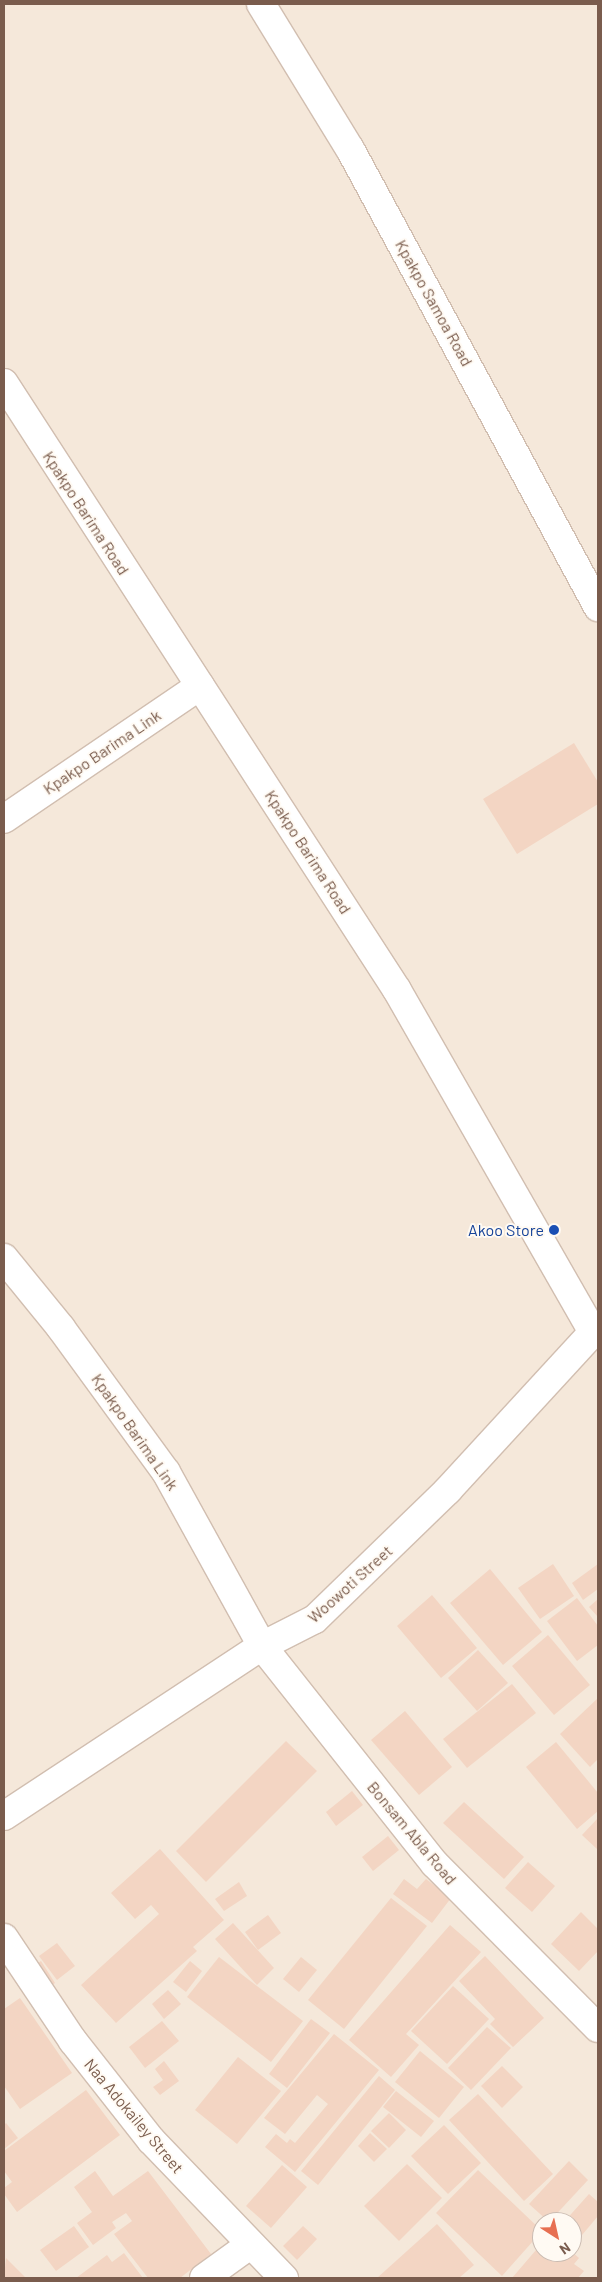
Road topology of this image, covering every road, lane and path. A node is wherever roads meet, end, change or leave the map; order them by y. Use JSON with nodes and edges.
{"nodes":[{"id":1,"x":261,"y":4,"type":"edge"},
{"id":2,"x":4,"y":383,"type":"edge"},
{"id":3,"x":598,"y":607,"type":"edge"},
{"id":4,"x":200,"y":686,"type":"junction"},
{"id":5,"x":4,"y":819,"type":"edge"},
{"id":6,"x":4,"y":1258,"type":"edge"},
{"id":7,"x":596,"y":1330,"type":"edge"},
{"id":8,"x":262,"y":1646,"type":"junction"},
{"id":9,"x":4,"y":1816,"type":"edge"},
{"id":10,"x":4,"y":1938,"type":"edge"},
{"id":11,"x":598,"y":2028,"type":"edge"},
{"id":12,"x":250,"y":2245,"type":"junction"},
{"id":13,"x":204,"y":2278,"type":"edge"},
{"id":14,"x":284,"y":2278,"type":"edge"}],
"edges":[{"from":1,"to":3,"type":"street","name":"Kpakpo Samoa Road"},
{"from":2,"to":4,"type":"street","name":"Kpakpo Barima Road"},
{"from":4,"to":5,"type":"street","name":"Kpakpo Barima Link"},
{"from":4,"to":7,"type":"street","name":"Kpakpo Barima Road"},
{"from":6,"to":8,"type":"street","name":"Kpakpo Barima Link"},
{"from":7,"to":8,"type":"street","name":"Woowoti Street"},
{"from":8,"to":9,"type":"street","name":"Woowoti Street"},
{"from":8,"to":11,"type":"street","name":"Bonsam Abla Road"},
{"from":10,"to":12,"type":"street","name":"Naa Adokailey Street"},
{"from":12,"to":13,"type":"street"},
{"from":12,"to":14,"type":"street","name":"Naa Adokailey Street"}]}
